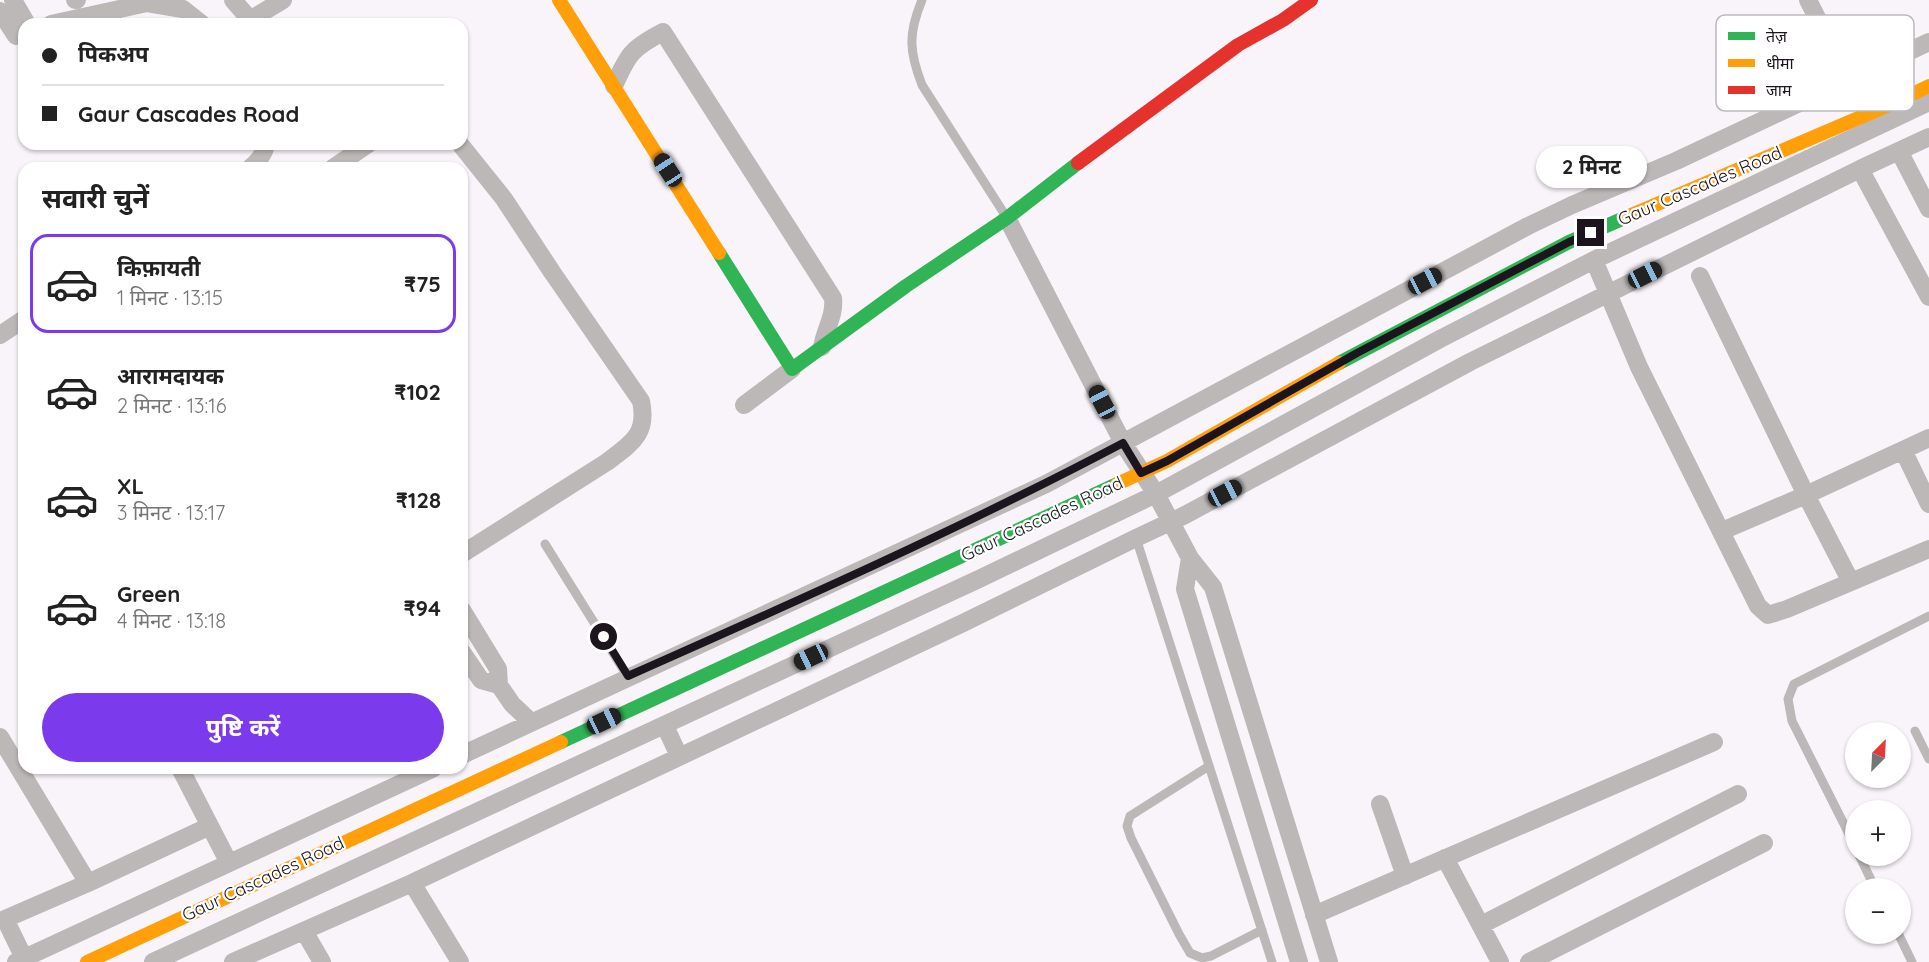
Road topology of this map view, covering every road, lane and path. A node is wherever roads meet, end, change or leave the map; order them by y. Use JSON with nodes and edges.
{"nodes":[{"id":1,"x":13,"y":0,"type":"edge"},
{"id":2,"x":233,"y":0,"type":"edge"},
{"id":3,"x":283,"y":0,"type":"edge"},
{"id":4,"x":559,"y":0,"type":"edge"},
{"id":5,"x":922,"y":0,"type":"edge"},
{"id":6,"x":1311,"y":0,"type":"edge"},
{"id":7,"x":1808,"y":0,"type":"edge"},
{"id":8,"x":0,"y":11,"type":"edge"},
{"id":9,"x":1816,"y":15,"type":"edge"},
{"id":10,"x":18,"y":18,"type":"edge"},
{"id":11,"x":78,"y":18,"type":"edge"},
{"id":12,"x":194,"y":18,"type":"edge"},
{"id":13,"x":18,"y":27,"type":"edge"},
{"id":14,"x":18,"y":34,"type":"edge"},
{"id":15,"x":1929,"y":42,"type":"edge"},
{"id":16,"x":0,"y":45,"type":"edge"},
{"id":17,"x":1914,"y":49,"type":"edge"},
{"id":18,"x":614,"y":86,"type":"junction"},
{"id":19,"x":1929,"y":86,"type":"edge"},
{"id":20,"x":1914,"y":93,"type":"edge"},
{"id":21,"x":1929,"y":102,"type":"edge"},
{"id":22,"x":1914,"y":109,"type":"edge"},
{"id":23,"x":1784,"y":111,"type":"edge"},
{"id":24,"x":1875,"y":111,"type":"edge"},
{"id":25,"x":1910,"y":111,"type":"edge"},
{"id":26,"x":1929,"y":136,"type":"edge"},
{"id":27,"x":359,"y":150,"type":"edge"},
{"id":28,"x":465,"y":150,"type":"edge"},
{"id":29,"x":1899,"y":151,"type":"junction"},
{"id":30,"x":342,"y":162,"type":"edge"},
{"id":31,"x":1860,"y":169,"type":"junction"},
{"id":32,"x":1929,"y":209,"type":"edge"},
{"id":33,"x":1007,"y":218,"type":"junction"},
{"id":34,"x":1594,"y":260,"type":"junction"},
{"id":35,"x":1700,"y":276,"type":"dead end"},
{"id":36,"x":1608,"y":294,"type":"junction"},
{"id":37,"x":1929,"y":297,"type":"edge"},
{"id":38,"x":18,"y":323,"type":"edge"},
{"id":39,"x":0,"y":335,"type":"edge"},
{"id":40,"x":822,"y":346,"type":"junction"},
{"id":41,"x":792,"y":369,"type":"junction"},
{"id":42,"x":744,"y":405,"type":"dead end"},
{"id":43,"x":1929,"y":438,"type":"edge"},
{"id":44,"x":1123,"y":443,"type":"junction"},
{"id":45,"x":1903,"y":450,"type":"junction"},
{"id":46,"x":1141,"y":473,"type":"junction"},
{"id":47,"x":1156,"y":494,"type":"junction"},
{"id":48,"x":1806,"y":495,"type":"junction"},
{"id":49,"x":1929,"y":504,"type":"edge"},
{"id":50,"x":1171,"y":521,"type":"junction"},
{"id":51,"x":1722,"y":531,"type":"junction"},
{"id":52,"x":1136,"y":538,"type":"junction"},
{"id":53,"x":544,"y":544,"type":"dead end"},
{"id":54,"x":468,"y":549,"type":"edge"},
{"id":55,"x":1929,"y":549,"type":"edge"},
{"id":56,"x":1190,"y":558,"type":"junction"},
{"id":57,"x":1851,"y":582,"type":"junction"},
{"id":58,"x":1929,"y":616,"type":"edge"},
{"id":59,"x":468,"y":620,"type":"edge"},
{"id":60,"x":468,"y":661,"type":"edge"},
{"id":61,"x":628,"y":676,"type":"junction"},
{"id":62,"x":499,"y":685,"type":"junction"},
{"id":63,"x":531,"y":722,"type":"junction"},
{"id":64,"x":664,"y":726,"type":"junction"},
{"id":65,"x":1915,"y":731,"type":"dead end"},
{"id":66,"x":0,"y":737,"type":"edge"},
{"id":67,"x":1714,"y":742,"type":"dead end"},
{"id":68,"x":468,"y":752,"type":"edge"},
{"id":69,"x":679,"y":756,"type":"junction"},
{"id":70,"x":1929,"y":759,"type":"edge"},
{"id":71,"x":1209,"y":766,"type":"junction"},
{"id":72,"x":18,"y":767,"type":"edge"},
{"id":73,"x":22,"y":774,"type":"edge"},
{"id":74,"x":183,"y":774,"type":"edge"},
{"id":75,"x":417,"y":774,"type":"edge"},
{"id":76,"x":1738,"y":794,"type":"dead end"},
{"id":77,"x":440,"y":797,"type":"junction"},
{"id":78,"x":1380,"y":804,"type":"dead end"},
{"id":79,"x":452,"y":824,"type":"junction"},
{"id":80,"x":210,"y":825,"type":"junction"},
{"id":81,"x":1845,"y":826,"type":"edge"},
{"id":82,"x":1764,"y":843,"type":"dead end"},
{"id":83,"x":1445,"y":858,"type":"junction"},
{"id":84,"x":229,"y":862,"type":"junction"},
{"id":85,"x":1405,"y":876,"type":"junction"},
{"id":86,"x":88,"y":883,"type":"junction"},
{"id":87,"x":411,"y":883,"type":"junction"},
{"id":88,"x":118,"y":913,"type":"junction"},
{"id":89,"x":1314,"y":915,"type":"junction"},
{"id":90,"x":1481,"y":925,"type":"junction"},
{"id":91,"x":1262,"y":930,"type":"junction"},
{"id":92,"x":304,"y":931,"type":"junction"},
{"id":93,"x":132,"y":940,"type":"junction"},
{"id":94,"x":1903,"y":944,"type":"edge"},
{"id":95,"x":172,"y":958,"type":"edge"},
{"id":96,"x":20,"y":960,"type":"edge"},
{"id":97,"x":87,"y":962,"type":"edge"},
{"id":98,"x":153,"y":962,"type":"edge"},
{"id":99,"x":233,"y":962,"type":"edge"},
{"id":100,"x":322,"y":962,"type":"edge"},
{"id":101,"x":460,"y":962,"type":"edge"},
{"id":102,"x":1272,"y":962,"type":"edge"},
{"id":103,"x":1299,"y":962,"type":"edge"},
{"id":104,"x":1329,"y":962,"type":"edge"},
{"id":105,"x":1500,"y":962,"type":"edge"},
{"id":106,"x":1529,"y":962,"type":"edge"},
{"id":107,"x":1912,"y":962,"type":"edge"}],
"edges":[{"from":1,"to":10,"type":"street"},
{"from":2,"to":3,"type":"street"},
{"from":4,"to":18,"type":"street"},
{"from":5,"to":33,"type":"lane"},
{"from":6,"to":33,"type":"street"},
{"from":7,"to":9,"type":"street"},
{"from":8,"to":13,"type":"street"},
{"from":11,"to":12,"type":"street"},
{"from":14,"to":16,"type":"street"},
{"from":15,"to":17,"type":"street"},
{"from":18,"to":40,"type":"street"},
{"from":18,"to":41,"type":"street"},
{"from":19,"to":20,"type":"street","name":"Gaur Cascades Road"},
{"from":21,"to":22,"type":"street","name":"Gaur Cascades Road"},
{"from":23,"to":44,"type":"street"},
{"from":24,"to":46,"type":"street","name":"Gaur Cascades Road"},
{"from":25,"to":34,"type":"street","name":"Gaur Cascades Road"},
{"from":26,"to":29,"type":"street"},
{"from":27,"to":30,"type":"street"},
{"from":28,"to":54,"type":"street"},
{"from":29,"to":31,"type":"street"},
{"from":29,"to":32,"type":"street"},
{"from":31,"to":36,"type":"street"},
{"from":31,"to":37,"type":"street"},
{"from":33,"to":40,"type":"street"},
{"from":33,"to":44,"type":"street"},
{"from":34,"to":36,"type":"street"},
{"from":34,"to":47,"type":"street","name":"Gaur Cascades Road"},
{"from":35,"to":48,"type":"street"},
{"from":36,"to":50,"type":"street"},
{"from":36,"to":51,"type":"street"},
{"from":38,"to":39,"type":"street"},
{"from":40,"to":41,"type":"street"},
{"from":41,"to":42,"type":"street"},
{"from":43,"to":45,"type":"street"},
{"from":44,"to":46,"type":"street"},
{"from":44,"to":61,"type":"street"},
{"from":45,"to":48,"type":"street"},
{"from":45,"to":49,"type":"street"},
{"from":46,"to":47,"type":"street"},
{"from":46,"to":77,"type":"street","name":"Gaur Cascades Road"},
{"from":47,"to":50,"type":"street"},
{"from":47,"to":64,"type":"street","name":"Gaur Cascades Road"},
{"from":48,"to":51,"type":"street"},
{"from":48,"to":57,"type":"street"},
{"from":50,"to":52,"type":"street"},
{"from":50,"to":56,"type":"street"},
{"from":51,"to":57,"type":"street"},
{"from":52,"to":69,"type":"street"},
{"from":52,"to":71,"type":"lane"},
{"from":53,"to":61,"type":"lane"},
{"from":55,"to":57,"type":"street"},
{"from":56,"to":89,"type":"street"},
{"from":56,"to":103,"type":"street"},
{"from":58,"to":81,"type":"lane"},
{"from":59,"to":62,"type":"street"},
{"from":60,"to":62,"type":"street"},
{"from":61,"to":63,"type":"street"},
{"from":62,"to":63,"type":"street"},
{"from":63,"to":68,"type":"street"},
{"from":64,"to":69,"type":"street"},
{"from":64,"to":79,"type":"street","name":"Gaur Cascades Road"},
{"from":65,"to":70,"type":"lane"},
{"from":66,"to":72,"type":"street"},
{"from":67,"to":83,"type":"street"},
{"from":69,"to":87,"type":"street"},
{"from":71,"to":91,"type":"lane"},
{"from":71,"to":91,"type":"lane"},
{"from":73,"to":86,"type":"street"},
{"from":74,"to":80,"type":"street"},
{"from":75,"to":84,"type":"street"},
{"from":76,"to":90,"type":"street"},
{"from":77,"to":79,"type":"street"},
{"from":77,"to":93,"type":"street","name":"Gaur Cascades Road"},
{"from":78,"to":85,"type":"street"},
{"from":79,"to":95,"type":"street","name":"Gaur Cascades Road"},
{"from":80,"to":84,"type":"street"},
{"from":80,"to":86,"type":"street"},
{"from":82,"to":106,"type":"street"},
{"from":83,"to":85,"type":"street"},
{"from":83,"to":90,"type":"street"},
{"from":84,"to":88,"type":"street"},
{"from":85,"to":89,"type":"street"},
{"from":86,"to":96,"type":"street"},
{"from":87,"to":92,"type":"street"},
{"from":87,"to":101,"type":"street"},
{"from":88,"to":93,"type":"street"},
{"from":88,"to":96,"type":"street"},
{"from":89,"to":104,"type":"street"},
{"from":90,"to":105,"type":"street"},
{"from":91,"to":102,"type":"lane"},
{"from":92,"to":99,"type":"street"},
{"from":92,"to":100,"type":"street"},
{"from":93,"to":97,"type":"street","name":"Gaur Cascades Road"},
{"from":94,"to":107,"type":"lane"},
{"from":95,"to":98,"type":"street","name":"Gaur Cascades Road"}]}
